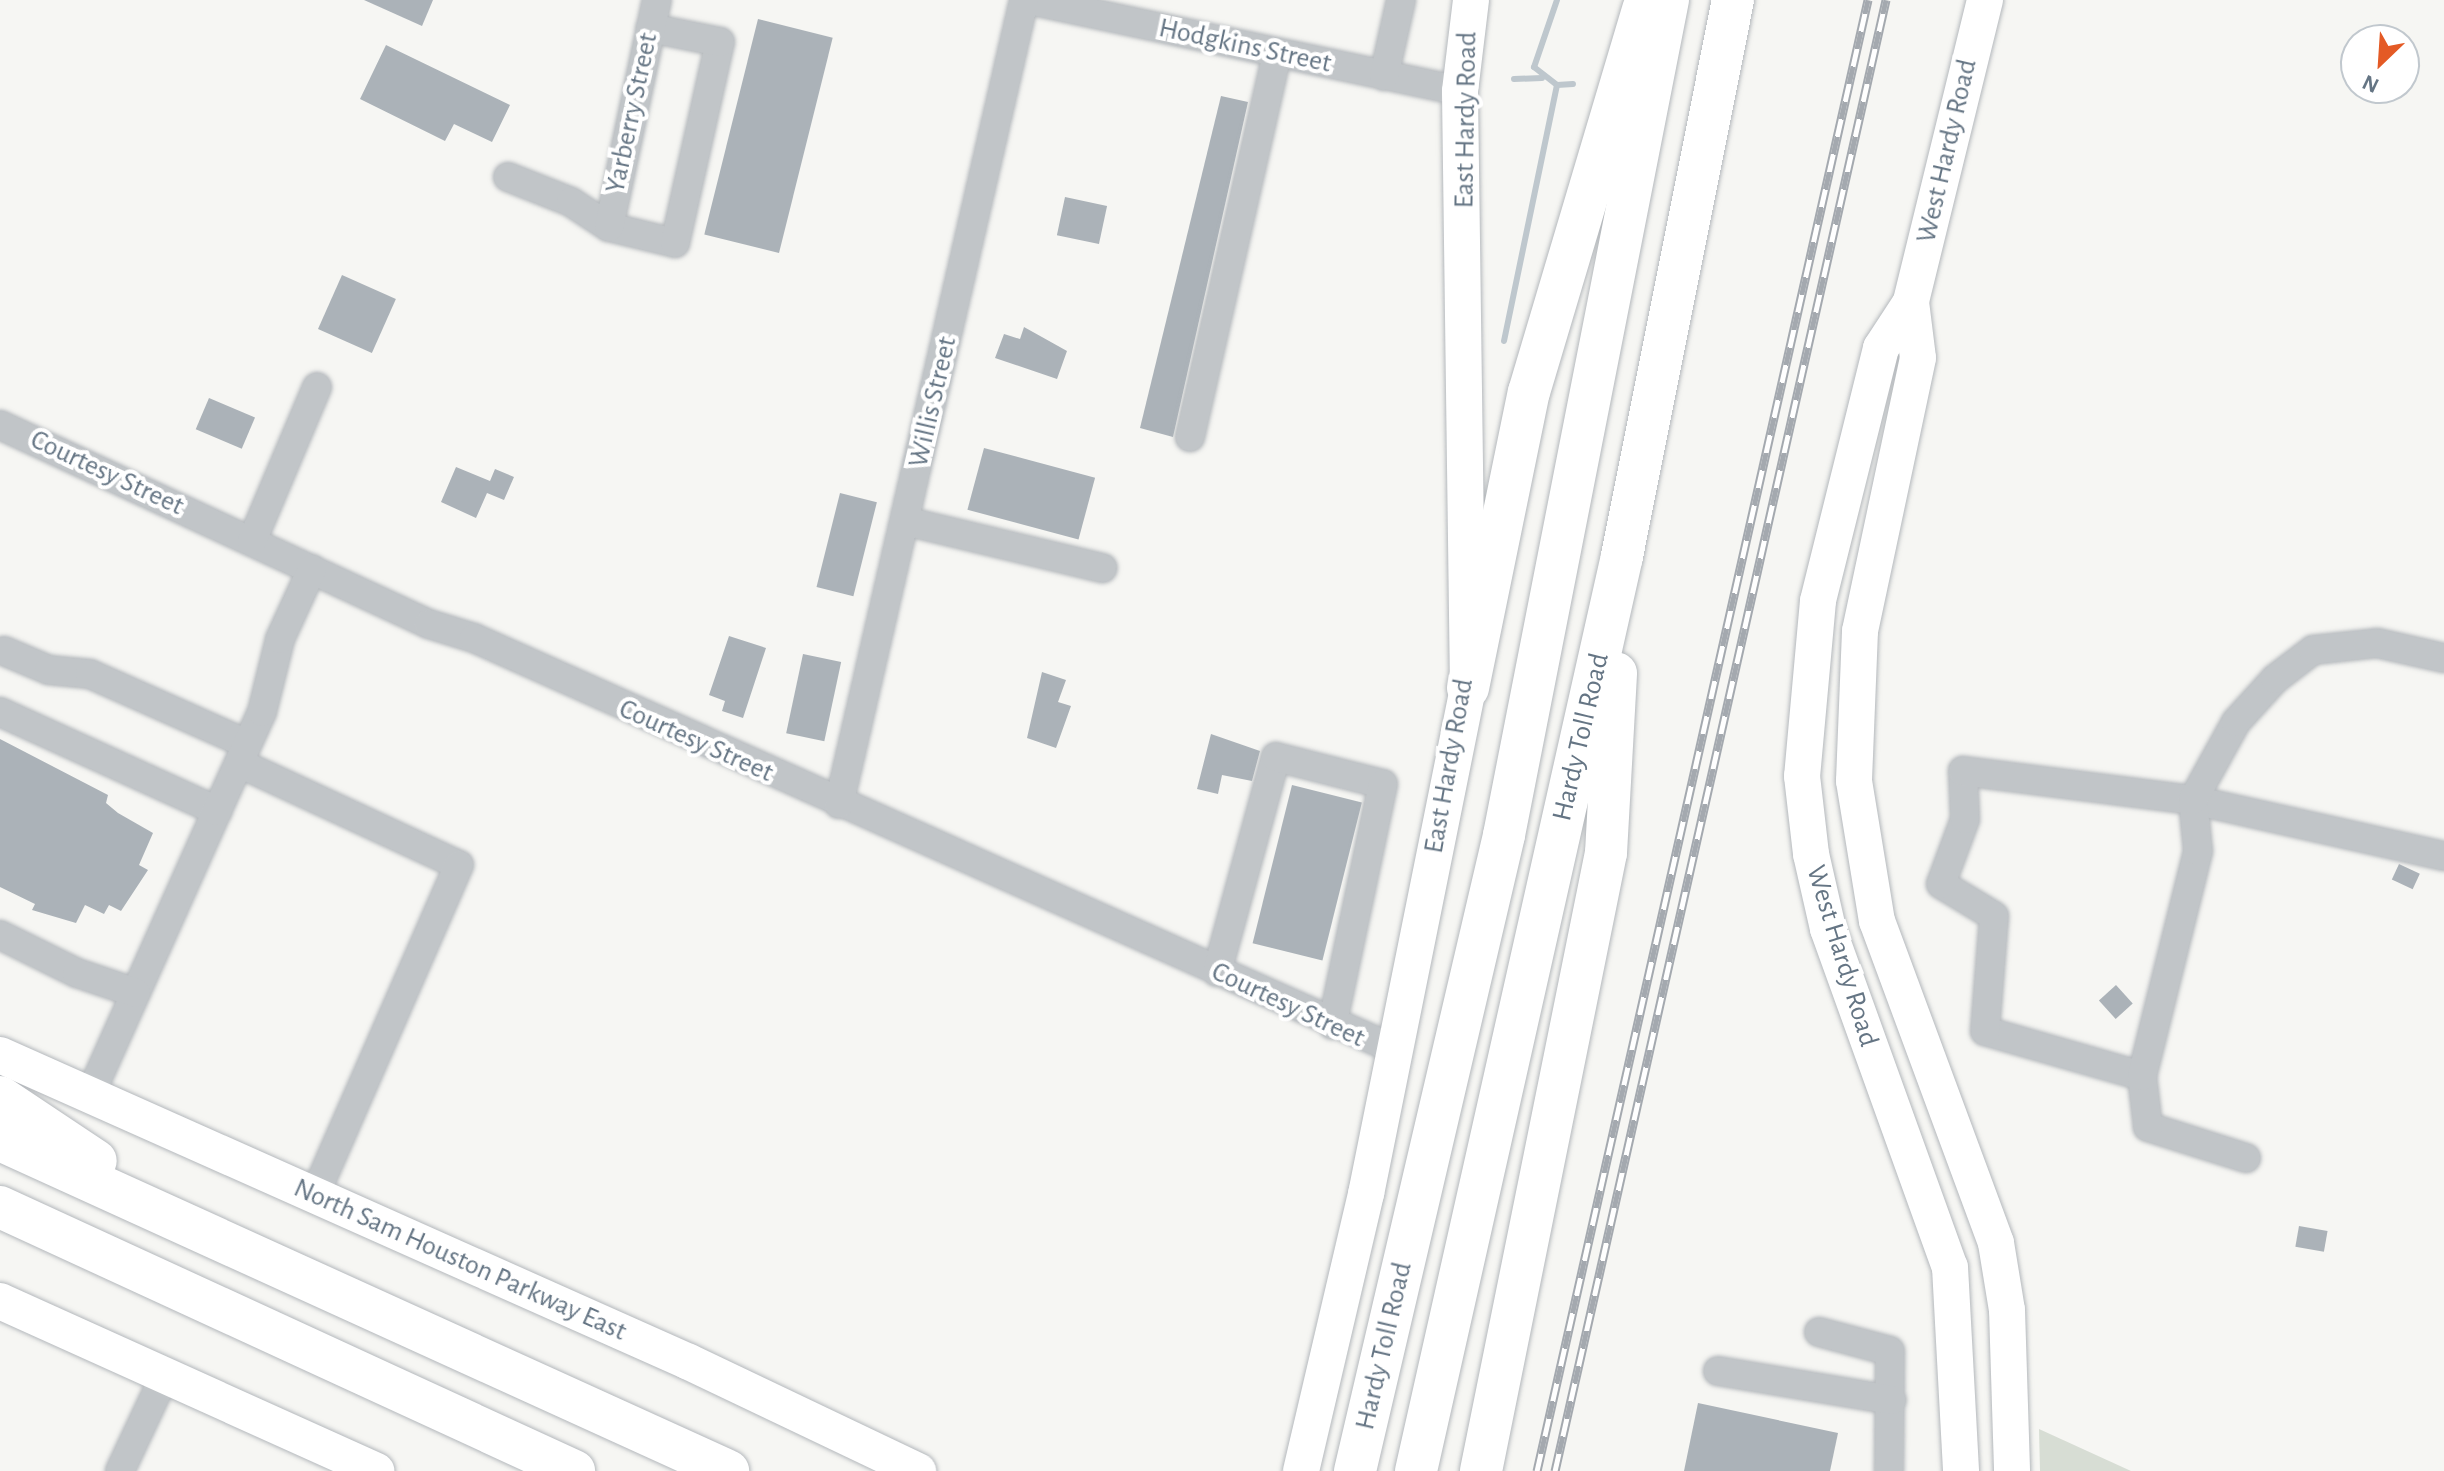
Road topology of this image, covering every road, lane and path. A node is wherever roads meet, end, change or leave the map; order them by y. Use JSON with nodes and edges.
{"nodes":[{"id":1,"x":657,"y":0,"type":"edge"},
{"id":2,"x":1026,"y":0,"type":"edge"},
{"id":3,"x":1401,"y":0,"type":"edge"},
{"id":4,"x":1471,"y":0,"type":"edge"},
{"id":5,"x":1646,"y":0,"type":"edge"},
{"id":6,"x":1668,"y":0,"type":"edge"},
{"id":7,"x":1733,"y":0,"type":"edge"},
{"id":8,"x":1985,"y":0,"type":"edge"},
{"id":9,"x":650,"y":28,"type":"junction"},
{"id":10,"x":1277,"y":53,"type":"junction"},
{"id":11,"x":1384,"y":76,"type":"junction"},
{"id":12,"x":1460,"y":91,"type":"junction"},
{"id":13,"x":508,"y":177,"type":"dead end"},
{"id":14,"x":609,"y":227,"type":"junction"},
{"id":15,"x":1911,"y":302,"type":"junction"},
{"id":16,"x":317,"y":387,"type":"dead end"},
{"id":17,"x":0,"y":425,"type":"edge"},
{"id":18,"x":1190,"y":437,"type":"dead end"},
{"id":19,"x":905,"y":521,"type":"junction"},
{"id":20,"x":252,"y":541,"type":"junction"},
{"id":21,"x":1622,"y":556,"type":"junction"},
{"id":22,"x":1102,"y":568,"type":"dead end"},
{"id":23,"x":312,"y":569,"type":"junction"},
{"id":24,"x":1,"y":650,"type":"edge"},
{"id":25,"x":2444,"y":658,"type":"edge"},
{"id":26,"x":1468,"y":688,"type":"junction"},
{"id":27,"x":1809,"y":703,"type":"junction"},
{"id":28,"x":0,"y":712,"type":"edge"},
{"id":29,"x":1853,"y":721,"type":"junction"},
{"id":30,"x":243,"y":754,"type":"junction"},
{"id":31,"x":2193,"y":800,"type":"junction"},
{"id":32,"x":839,"y":804,"type":"junction"},
{"id":33,"x":217,"y":811,"type":"junction"},
{"id":34,"x":2444,"y":856,"type":"edge"},
{"id":35,"x":0,"y":935,"type":"edge"},
{"id":36,"x":1217,"y":972,"type":"junction"},
{"id":37,"x":136,"y":993,"type":"junction"},
{"id":38,"x":1332,"y":1025,"type":"junction"},
{"id":39,"x":1396,"y":1050,"type":"junction"},
{"id":40,"x":0,"y":1055,"type":"edge"},
{"id":41,"x":2142,"y":1076,"type":"junction"},
{"id":42,"x":90,"y":1095,"type":"junction"},
{"id":43,"x":0,"y":1097,"type":"edge"},
{"id":44,"x":0,"y":1140,"type":"edge"},
{"id":45,"x":2246,"y":1158,"type":"dead end"},
{"id":46,"x":315,"y":1195,"type":"junction"},
{"id":47,"x":0,"y":1207,"type":"edge"},
{"id":48,"x":0,"y":1215,"type":"edge"},
{"id":49,"x":207,"y":1234,"type":"junction"},
{"id":50,"x":176,"y":1287,"type":"junction"},
{"id":51,"x":0,"y":1301,"type":"edge"},
{"id":52,"x":1819,"y":1332,"type":"dead end"},
{"id":53,"x":1718,"y":1371,"type":"dead end"},
{"id":54,"x":165,"y":1375,"type":"junction"},
{"id":55,"x":1892,"y":1400,"type":"junction"},
{"id":56,"x":1962,"y":1462,"type":"edge"},
{"id":57,"x":2012,"y":1466,"type":"edge"},
{"id":58,"x":120,"y":1471,"type":"edge"},
{"id":59,"x":376,"y":1471,"type":"edge"},
{"id":60,"x":574,"y":1471,"type":"edge"},
{"id":61,"x":728,"y":1471,"type":"edge"},
{"id":62,"x":918,"y":1471,"type":"edge"},
{"id":63,"x":1301,"y":1471,"type":"edge"},
{"id":64,"x":1355,"y":1471,"type":"edge"},
{"id":65,"x":1416,"y":1471,"type":"edge"},
{"id":66,"x":1481,"y":1471,"type":"edge"},
{"id":67,"x":1889,"y":1471,"type":"edge"}],
"edges":[{"from":1,"to":9,"type":"street","name":"Yarberry Street"},
{"from":2,"to":10,"type":"street","name":"Hodgkins Street"},
{"from":2,"to":19,"type":"street","name":"Willis Street"},
{"from":3,"to":11,"type":"street"},
{"from":4,"to":12,"type":"main road","name":"East Hardy Road"},
{"from":5,"to":26,"type":"highway"},
{"from":6,"to":64,"type":"highway","name":"Hardy Toll Road"},
{"from":7,"to":21,"type":"highway","name":"Hardy Toll Road"},
{"from":8,"to":15,"type":"main road","name":"West Hardy Road"},
{"from":9,"to":14,"type":"street","name":"Yarberry Street"},
{"from":9,"to":14,"type":"street"},
{"from":10,"to":11,"type":"street","name":"Hodgkins Street"},
{"from":10,"to":18,"type":"street"},
{"from":11,"to":12,"type":"street","name":"Hodgkins Street"},
{"from":12,"to":26,"type":"main road","name":"East Hardy Road"},
{"from":13,"to":14,"type":"street"},
{"from":15,"to":27,"type":"main road","name":"West Hardy Road"},
{"from":15,"to":29,"type":"main road","name":"West Hardy Road"},
{"from":16,"to":20,"type":"street"},
{"from":17,"to":20,"type":"street","name":"Courtesy Street"},
{"from":19,"to":22,"type":"street"},
{"from":19,"to":32,"type":"street","name":"Willis Street"},
{"from":20,"to":23,"type":"street","name":"Courtesy Street"},
{"from":21,"to":65,"type":"highway","name":"Hardy Toll Road"},
{"from":21,"to":66,"type":"highway"},
{"from":23,"to":30,"type":"street"},
{"from":23,"to":32,"type":"street","name":"Courtesy Street"},
{"from":24,"to":30,"type":"street"},
{"from":25,"to":31,"type":"street"},
{"from":26,"to":39,"type":"main road","name":"East Hardy Road"},
{"from":27,"to":29,"type":"main road"},
{"from":27,"to":56,"type":"main road","name":"West Hardy Road"},
{"from":28,"to":33,"type":"street"},
{"from":29,"to":57,"type":"main road","name":"West Hardy Road"},
{"from":30,"to":33,"type":"street"},
{"from":30,"to":46,"type":"street"},
{"from":31,"to":34,"type":"street"},
{"from":31,"to":41,"type":"street"},
{"from":31,"to":41,"type":"street"},
{"from":32,"to":36,"type":"street","name":"Courtesy Street"},
{"from":33,"to":37,"type":"street"},
{"from":35,"to":37,"type":"street"},
{"from":36,"to":38,"type":"street","name":"Courtesy Street"},
{"from":36,"to":38,"type":"street"},
{"from":37,"to":42,"type":"street"},
{"from":38,"to":39,"type":"street","name":"Courtesy Street"},
{"from":39,"to":63,"type":"main road","name":"East Hardy Road"},
{"from":40,"to":42,"type":"main road","name":"North Sam Houston Parkway East"},
{"from":41,"to":45,"type":"street"},
{"from":42,"to":46,"type":"main road","name":"North Sam Houston Parkway East"},
{"from":43,"to":49,"type":"highway"},
{"from":44,"to":49,"type":"highway"},
{"from":46,"to":62,"type":"main road","name":"North Sam Houston Parkway East"},
{"from":47,"to":50,"type":"highway"},
{"from":48,"to":50,"type":"highway"},
{"from":49,"to":61,"type":"highway"},
{"from":50,"to":60,"type":"highway"},
{"from":51,"to":54,"type":"main road"},
{"from":52,"to":55,"type":"street"},
{"from":53,"to":55,"type":"street"},
{"from":54,"to":58,"type":"street"},
{"from":54,"to":59,"type":"main road"},
{"from":55,"to":67,"type":"street"},
{"from":56,"to":57,"type":"main road"}]}
